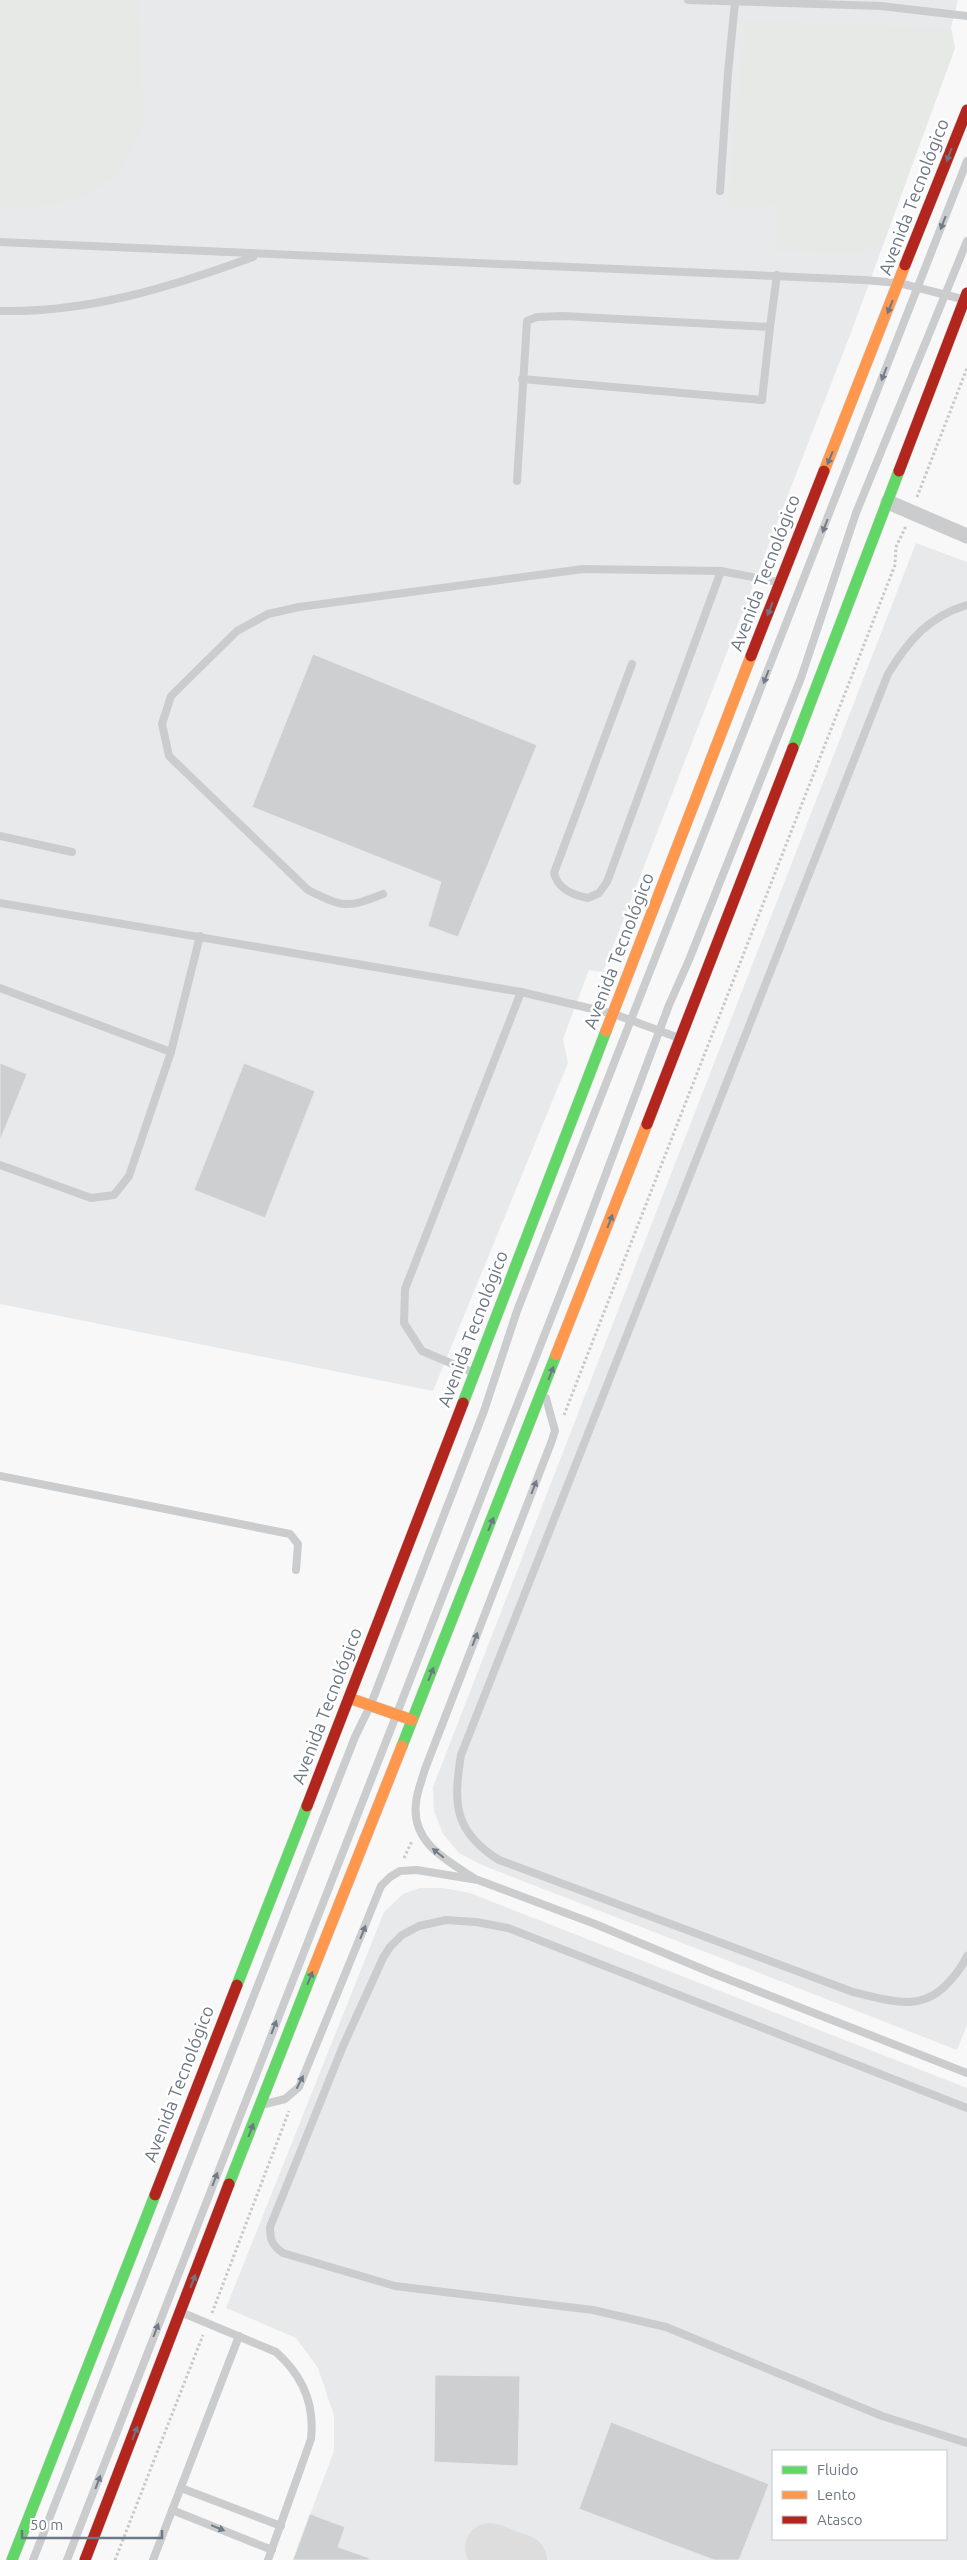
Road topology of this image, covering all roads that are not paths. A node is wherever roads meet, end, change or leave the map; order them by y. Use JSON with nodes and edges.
{"nodes":[{"id":1,"x":688,"y":0,"type":"edge"},
{"id":2,"x":735,"y":2,"type":"junction"},
{"id":3,"x":882,"y":3,"type":"edge"},
{"id":4,"x":967,"y":16,"type":"edge"},
{"id":5,"x":967,"y":110,"type":"edge"},
{"id":6,"x":967,"y":161,"type":"edge"},
{"id":7,"x":720,"y":191,"type":"dead end"},
{"id":8,"x":967,"y":241,"type":"edge"},
{"id":9,"x":0,"y":242,"type":"edge"},
{"id":10,"x":258,"y":255,"type":"junction"},
{"id":11,"x":777,"y":275,"type":"junction"},
{"id":12,"x":899,"y":283,"type":"junction"},
{"id":13,"x":918,"y":287,"type":"junction"},
{"id":14,"x":946,"y":294,"type":"junction"},
{"id":15,"x":966,"y":296,"type":"edge"},
{"id":16,"x":0,"y":311,"type":"edge"},
{"id":17,"x":770,"y":327,"type":"junction"},
{"id":18,"x":522,"y":379,"type":"junction"},
{"id":19,"x":517,"y":481,"type":"dead end"},
{"id":20,"x":888,"y":502,"type":"junction"},
{"id":21,"x":967,"y":536,"type":"edge"},
{"id":22,"x":720,"y":571,"type":"junction"},
{"id":23,"x":780,"y":582,"type":"junction"},
{"id":24,"x":967,"y":605,"type":"edge"},
{"id":25,"x":632,"y":664,"type":"dead end"},
{"id":26,"x":0,"y":836,"type":"edge"},
{"id":27,"x":72,"y":852,"type":"dead end"},
{"id":28,"x":382,"y":894,"type":"dead end"},
{"id":29,"x":0,"y":903,"type":"edge"},
{"id":30,"x":200,"y":936,"type":"junction"},
{"id":31,"x":0,"y":988,"type":"edge"},
{"id":32,"x":521,"y":992,"type":"junction"},
{"id":33,"x":614,"y":1014,"type":"junction"},
{"id":34,"x":632,"y":1020,"type":"junction"},
{"id":35,"x":660,"y":1030,"type":"junction"},
{"id":36,"x":680,"y":1038,"type":"junction"},
{"id":37,"x":171,"y":1052,"type":"junction"},
{"id":38,"x":0,"y":1165,"type":"edge"},
{"id":39,"x":475,"y":1373,"type":"junction"},
{"id":40,"x":544,"y":1391,"type":"junction"},
{"id":41,"x":0,"y":1476,"type":"edge"},
{"id":42,"x":296,"y":1570,"type":"dead end"},
{"id":43,"x":349,"y":1698,"type":"junction"},
{"id":44,"x":371,"y":1704,"type":"junction"},
{"id":45,"x":398,"y":1714,"type":"junction"},
{"id":46,"x":412,"y":1720,"type":"junction"},
{"id":47,"x":478,"y":1880,"type":"junction"},
{"id":48,"x":967,"y":1956,"type":"edge"},
{"id":49,"x":967,"y":2063,"type":"edge"},
{"id":50,"x":965,"y":2073,"type":"edge"},
{"id":51,"x":260,"y":2105,"type":"junction"},
{"id":52,"x":967,"y":2108,"type":"edge"},
{"id":53,"x":181,"y":2313,"type":"junction"},
{"id":54,"x":239,"y":2336,"type":"junction"},
{"id":55,"x":967,"y":2443,"type":"edge"},
{"id":56,"x":181,"y":2488,"type":"junction"},
{"id":57,"x":172,"y":2510,"type":"junction"},
{"id":58,"x":281,"y":2526,"type":"junction"},
{"id":59,"x":272,"y":2550,"type":"junction"},
{"id":60,"x":12,"y":2560,"type":"edge"},
{"id":61,"x":33,"y":2560,"type":"edge"},
{"id":62,"x":67,"y":2560,"type":"edge"},
{"id":63,"x":85,"y":2560,"type":"edge"},
{"id":64,"x":153,"y":2560,"type":"edge"},
{"id":65,"x":268,"y":2560,"type":"edge"}],
"edges":[{"from":1,"to":2,"type":"lane"},
{"from":2,"to":3,"type":"lane"},
{"from":2,"to":7,"type":"lane"},
{"from":3,"to":4,"type":"lane"},
{"from":5,"to":12,"type":"main road","name":"Avenida Tecnológico","one_way":true},
{"from":6,"to":13,"type":"lane","one_way":true},
{"from":8,"to":14,"type":"lane"},
{"from":9,"to":10,"type":"lane"},
{"from":10,"to":11,"type":"lane"},
{"from":10,"to":16,"type":"lane"},
{"from":11,"to":12,"type":"lane"},
{"from":11,"to":17,"type":"lane"},
{"from":12,"to":13,"type":"lane"},
{"from":12,"to":23,"type":"main road","name":"Avenida Tecnológico","one_way":true},
{"from":13,"to":14,"type":"lane"},
{"from":13,"to":34,"type":"lane","one_way":true},
{"from":14,"to":15,"type":"lane"},
{"from":14,"to":35,"type":"lane"},
{"from":15,"to":20,"type":"main road"},
{"from":17,"to":18,"type":"lane"},
{"from":17,"to":18,"type":"lane"},
{"from":18,"to":19,"type":"lane"},
{"from":20,"to":21,"type":"street"},
{"from":20,"to":36,"type":"main road"},
{"from":22,"to":23,"type":"lane"},
{"from":22,"to":25,"type":"lane"},
{"from":22,"to":28,"type":"lane"},
{"from":23,"to":33,"type":"main road","name":"Avenida Tecnológico","one_way":true},
{"from":24,"to":48,"type":"lane"},
{"from":26,"to":27,"type":"lane"},
{"from":29,"to":30,"type":"lane"},
{"from":30,"to":32,"type":"lane"},
{"from":30,"to":37,"type":"lane"},
{"from":31,"to":37,"type":"lane"},
{"from":32,"to":33,"type":"lane"},
{"from":32,"to":39,"type":"lane"},
{"from":33,"to":34,"type":"lane"},
{"from":33,"to":39,"type":"main road","name":"Avenida Tecnológico"},
{"from":34,"to":35,"type":"lane"},
{"from":34,"to":44,"type":"lane"},
{"from":35,"to":36,"type":"lane"},
{"from":35,"to":45,"type":"lane"},
{"from":40,"to":36,"type":"main road","one_way":true},
{"from":37,"to":38,"type":"lane"},
{"from":39,"to":43,"type":"main road","name":"Avenida Tecnológico"},
{"from":46,"to":40,"type":"main road","one_way":true},
{"from":47,"to":40,"type":"lane","one_way":true},
{"from":41,"to":42,"type":"lane"},
{"from":43,"to":44,"type":"main road"},
{"from":43,"to":60,"type":"main road","name":"Avenida Tecnológico"},
{"from":44,"to":45,"type":"main road"},
{"from":44,"to":61,"type":"lane"},
{"from":45,"to":46,"type":"main road"},
{"from":62,"to":45,"type":"lane","one_way":true},
{"from":51,"to":46,"type":"main road","one_way":true},
{"from":47,"to":50,"type":"lane"},
{"from":51,"to":47,"type":"lane","one_way":true},
{"from":49,"to":50,"type":"lane"},
{"from":53,"to":51,"type":"main road","one_way":true},
{"from":52,"to":55,"type":"lane"},
{"from":53,"to":54,"type":"lane"},
{"from":63,"to":53,"type":"main road","one_way":true},
{"from":54,"to":56,"type":"lane"},
{"from":54,"to":58,"type":"lane"},
{"from":56,"to":57,"type":"lane"},
{"from":56,"to":58,"type":"lane"},
{"from":57,"to":59,"type":"lane","one_way":true},
{"from":57,"to":64,"type":"lane"},
{"from":58,"to":59,"type":"lane"},
{"from":59,"to":65,"type":"lane"}]}
